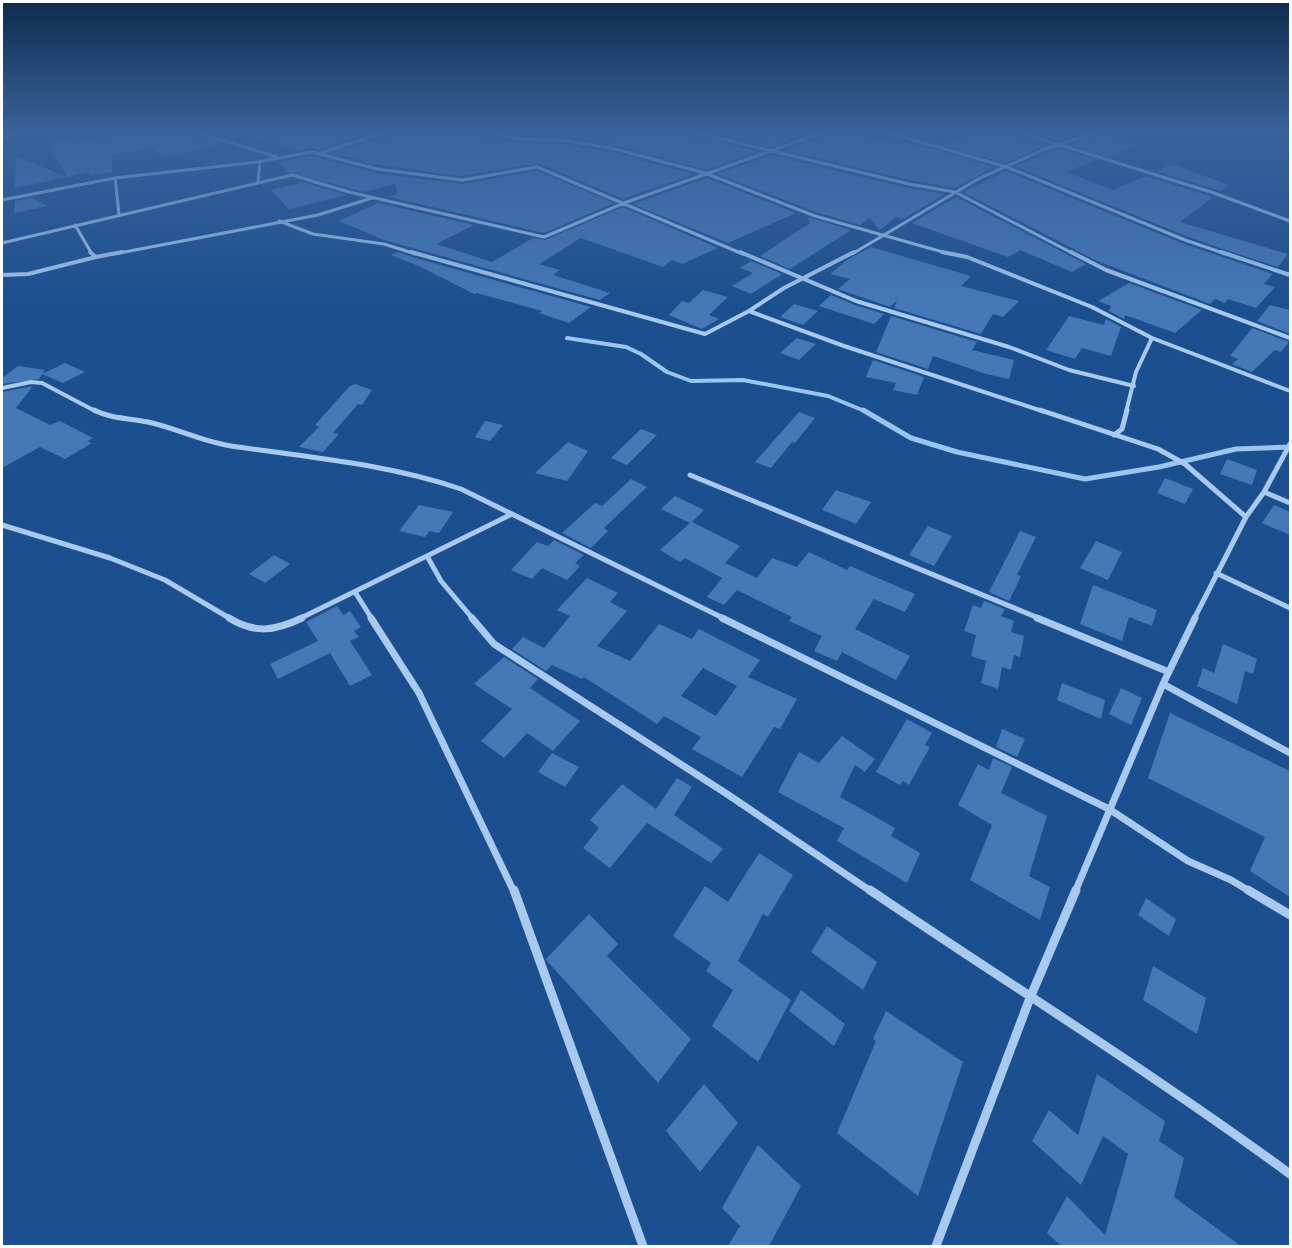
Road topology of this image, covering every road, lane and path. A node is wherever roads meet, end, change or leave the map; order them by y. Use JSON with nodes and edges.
{"nodes":[{"id":1,"x":52,"y":190,"type":"edge"},
{"id":2,"x":116,"y":190,"type":"edge"},
{"id":3,"x":222,"y":190,"type":"edge"},
{"id":4,"x":344,"y":190,"type":"edge"},
{"id":5,"x":593,"y":190,"type":"edge"},
{"id":6,"x":663,"y":190,"type":"edge"},
{"id":7,"x":748,"y":190,"type":"edge"},
{"id":8,"x":946,"y":190,"type":"edge"},
{"id":9,"x":959,"y":190,"type":"edge"},
{"id":10,"x":1064,"y":190,"type":"edge"},
{"id":11,"x":1205,"y":190,"type":"edge"},
{"id":12,"x":956,"y":192,"type":"junction"},
{"id":13,"x":375,"y":197,"type":"junction"},
{"id":14,"x":2,"y":200,"type":"edge"},
{"id":15,"x":624,"y":203,"type":"junction"},
{"id":16,"x":118,"y":214,"type":"junction"},
{"id":17,"x":279,"y":221,"type":"junction"},
{"id":18,"x":1290,"y":221,"type":"edge"},
{"id":19,"x":75,"y":225,"type":"junction"},
{"id":20,"x":884,"y":235,"type":"junction"},
{"id":21,"x":2,"y":243,"type":"edge"},
{"id":22,"x":96,"y":257,"type":"junction"},
{"id":23,"x":2,"y":275,"type":"edge"},
{"id":24,"x":1290,"y":275,"type":"edge"},
{"id":25,"x":801,"y":280,"type":"junction"},
{"id":26,"x":749,"y":311,"type":"junction"},
{"id":27,"x":1152,"y":338,"type":"junction"},
{"id":28,"x":1290,"y":338,"type":"edge"},
{"id":29,"x":1134,"y":386,"type":"junction"},
{"id":30,"x":2,"y":388,"type":"edge"},
{"id":31,"x":1290,"y":391,"type":"edge"},
{"id":32,"x":1122,"y":429,"type":"junction"},
{"id":33,"x":1114,"y":435,"type":"junction"},
{"id":34,"x":1136,"y":442,"type":"junction"},
{"id":35,"x":1290,"y":444,"type":"edge"},
{"id":36,"x":690,"y":475,"type":"dead end"},
{"id":37,"x":1264,"y":492,"type":"junction"},
{"id":38,"x":1290,"y":503,"type":"edge"},
{"id":39,"x":512,"y":514,"type":"junction"},
{"id":40,"x":1246,"y":516,"type":"junction"},
{"id":41,"x":2,"y":525,"type":"edge"},
{"id":42,"x":427,"y":556,"type":"junction"},
{"id":43,"x":1216,"y":573,"type":"junction"},
{"id":44,"x":355,"y":592,"type":"junction"},
{"id":45,"x":1290,"y":608,"type":"edge"},
{"id":46,"x":1169,"y":672,"type":"junction"},
{"id":47,"x":1163,"y":684,"type":"junction"},
{"id":48,"x":1290,"y":753,"type":"edge"},
{"id":49,"x":1109,"y":809,"type":"junction"},
{"id":50,"x":1290,"y":915,"type":"edge"},
{"id":51,"x":1030,"y":998,"type":"junction"},
{"id":52,"x":1290,"y":1174,"type":"edge"},
{"id":53,"x":643,"y":1246,"type":"edge"},
{"id":54,"x":936,"y":1246,"type":"edge"}],
"edges":[{"from":1,"to":14,"type":"street"},
{"from":2,"to":16,"type":"street"},
{"from":3,"to":16,"type":"street"},
{"from":4,"to":13,"type":"street"},
{"from":5,"to":15,"type":"street"},
{"from":6,"to":15,"type":"street"},
{"from":7,"to":20,"type":"street"},
{"from":8,"to":12,"type":"street"},
{"from":9,"to":12,"type":"street"},
{"from":10,"to":24,"type":"street"},
{"from":11,"to":18,"type":"street"},
{"from":12,"to":20,"type":"street"},
{"from":12,"to":28,"type":"street"},
{"from":13,"to":15,"type":"street"},
{"from":13,"to":17,"type":"street"},
{"from":15,"to":25,"type":"street"},
{"from":16,"to":19,"type":"street"},
{"from":17,"to":22,"type":"street"},
{"from":17,"to":26,"type":"street"},
{"from":19,"to":21,"type":"street"},
{"from":19,"to":22,"type":"street"},
{"from":20,"to":25,"type":"street"},
{"from":20,"to":27,"type":"street"},
{"from":22,"to":23,"type":"street"},
{"from":25,"to":26,"type":"street"},
{"from":25,"to":29,"type":"street"},
{"from":26,"to":33,"type":"street"},
{"from":27,"to":29,"type":"street"},
{"from":27,"to":31,"type":"street"},
{"from":29,"to":32,"type":"street"},
{"from":30,"to":39,"type":"street"},
{"from":32,"to":33,"type":"street"},
{"from":32,"to":34,"type":"street"},
{"from":33,"to":34,"type":"street"},
{"from":34,"to":40,"type":"street"},
{"from":35,"to":37,"type":"street"},
{"from":36,"to":46,"type":"street"},
{"from":37,"to":38,"type":"street"},
{"from":37,"to":40,"type":"street"},
{"from":39,"to":42,"type":"street"},
{"from":39,"to":49,"type":"street"},
{"from":40,"to":43,"type":"street"},
{"from":41,"to":44,"type":"street"},
{"from":42,"to":44,"type":"street"},
{"from":42,"to":51,"type":"street"},
{"from":43,"to":45,"type":"street"},
{"from":43,"to":46,"type":"street"},
{"from":44,"to":53,"type":"street"},
{"from":46,"to":47,"type":"street"},
{"from":47,"to":48,"type":"street"},
{"from":47,"to":49,"type":"street"},
{"from":49,"to":50,"type":"street"},
{"from":49,"to":51,"type":"street"},
{"from":51,"to":52,"type":"street"},
{"from":51,"to":54,"type":"street"}]}
